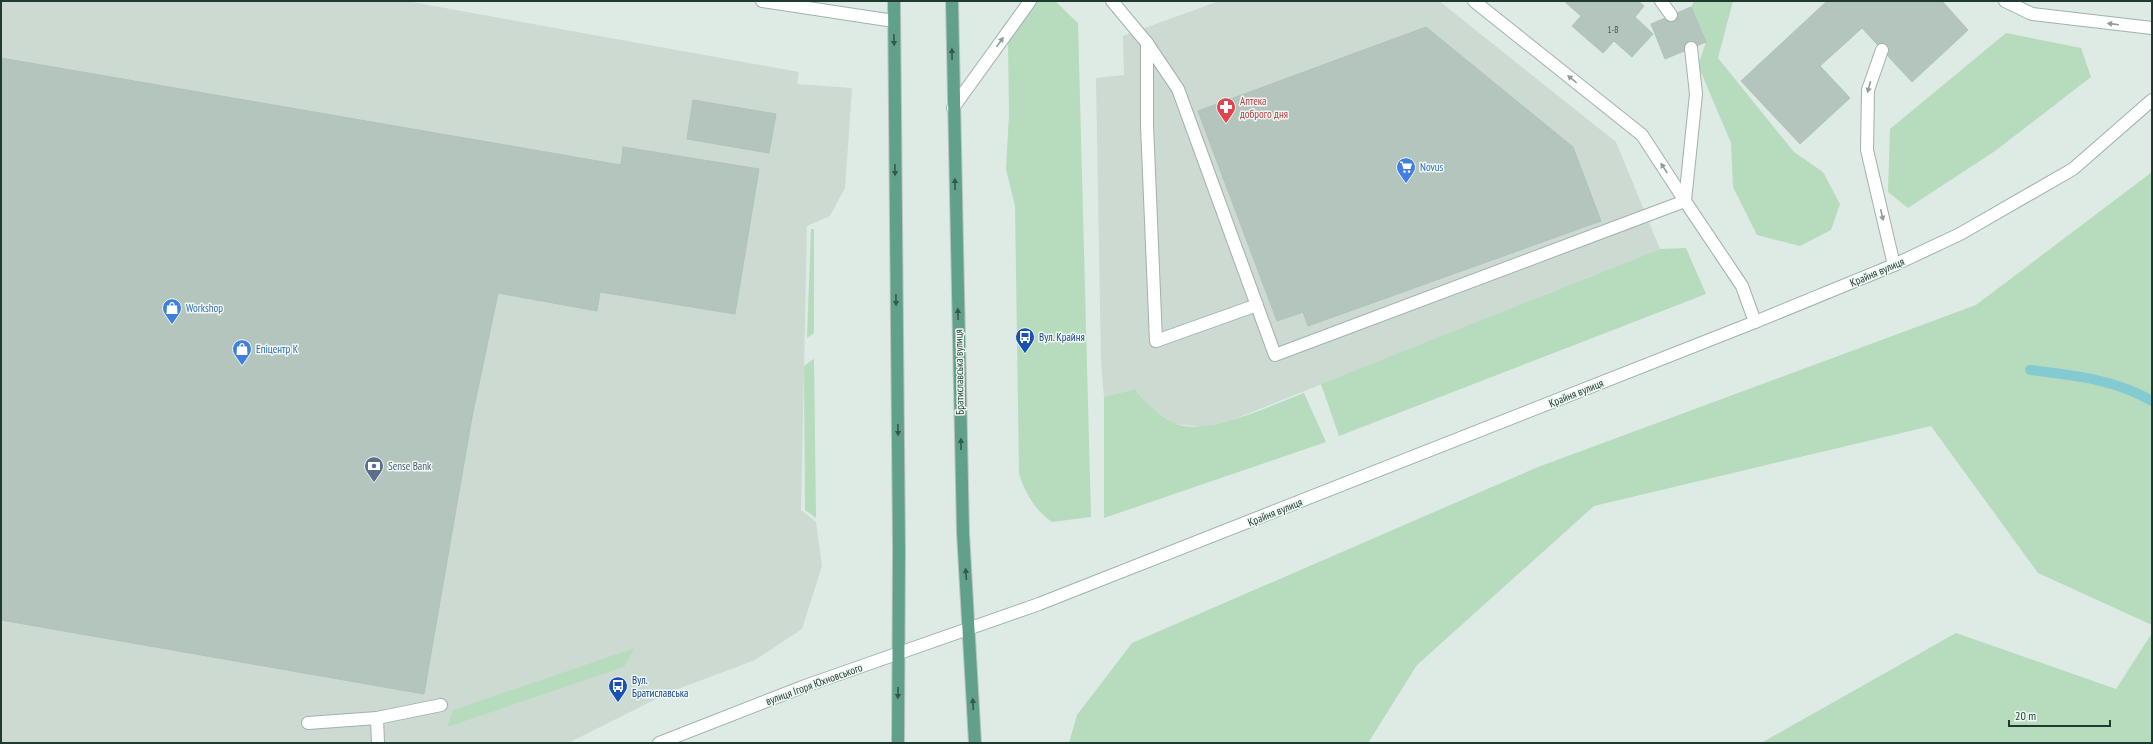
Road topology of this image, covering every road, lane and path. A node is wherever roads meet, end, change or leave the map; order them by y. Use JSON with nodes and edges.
{"nodes":[{"id":1,"x":762,"y":1,"type":"edge"},
{"id":2,"x":894,"y":1,"type":"edge"},
{"id":3,"x":952,"y":1,"type":"edge"},
{"id":4,"x":1030,"y":1,"type":"edge"},
{"id":5,"x":1112,"y":1,"type":"edge"},
{"id":6,"x":1474,"y":1,"type":"edge"},
{"id":7,"x":1661,"y":1,"type":"edge"},
{"id":8,"x":2005,"y":1,"type":"edge"},
{"id":9,"x":1671,"y":15,"type":"dead end"},
{"id":10,"x":894,"y":21,"type":"junction"},
{"id":11,"x":2152,"y":28,"type":"edge"},
{"id":12,"x":1148,"y":43,"type":"junction"},
{"id":13,"x":1691,"y":48,"type":"dead end"},
{"id":14,"x":1882,"y":50,"type":"dead end"},
{"id":15,"x":2152,"y":100,"type":"edge"},
{"id":16,"x":953,"y":108,"type":"junction"},
{"id":17,"x":1685,"y":201,"type":"junction"},
{"id":18,"x":1894,"y":265,"type":"junction"},
{"id":19,"x":1257,"y":306,"type":"junction"},
{"id":20,"x":1754,"y":322,"type":"junction"},
{"id":21,"x":969,"y":628,"type":"junction"},
{"id":22,"x":899,"y":654,"type":"junction"},
{"id":23,"x":441,"y":705,"type":"dead end"},
{"id":24,"x":377,"y":718,"type":"junction"},
{"id":25,"x":308,"y":723,"type":"dead end"},
{"id":26,"x":378,"y":743,"type":"edge"},
{"id":27,"x":659,"y":743,"type":"edge"},
{"id":28,"x":898,"y":743,"type":"edge"},
{"id":29,"x":975,"y":743,"type":"edge"}],
"edges":[{"from":1,"to":10,"type":"street"},
{"from":2,"to":10,"type":"main road"},
{"from":16,"to":3,"type":"main road","name":"Братиславська вулиця","one_way":true},
{"from":16,"to":4,"type":"street","one_way":true},
{"from":5,"to":12,"type":"street"},
{"from":17,"to":6,"type":"street","one_way":true},
{"from":7,"to":9,"type":"street"},
{"from":11,"to":8,"type":"street","one_way":true},
{"from":10,"to":22,"type":"main road","one_way":true},
{"from":12,"to":19,"type":"street"},
{"from":12,"to":19,"type":"street"},
{"from":13,"to":17,"type":"street"},
{"from":14,"to":18,"type":"street","one_way":true},
{"from":15,"to":18,"type":"street","name":"Крайня вулиця"},
{"from":21,"to":16,"type":"main road","name":"Братиславська вулиця","one_way":true},
{"from":17,"to":19,"type":"street"},
{"from":17,"to":20,"type":"street"},
{"from":18,"to":20,"type":"street","name":"Крайня вулиця"},
{"from":20,"to":21,"type":"street","name":"Крайня вулиця"},
{"from":21,"to":22,"type":"street","name":"вулиця Ігоря Юхновського"},
{"from":29,"to":21,"type":"main road","name":"Братиславська вулиця","one_way":true},
{"from":22,"to":27,"type":"street","name":"вулиця Ігоря Юхновського"},
{"from":22,"to":28,"type":"main road","one_way":true},
{"from":23,"to":24,"type":"street"},
{"from":24,"to":25,"type":"street"},
{"from":24,"to":26,"type":"street"}]}
